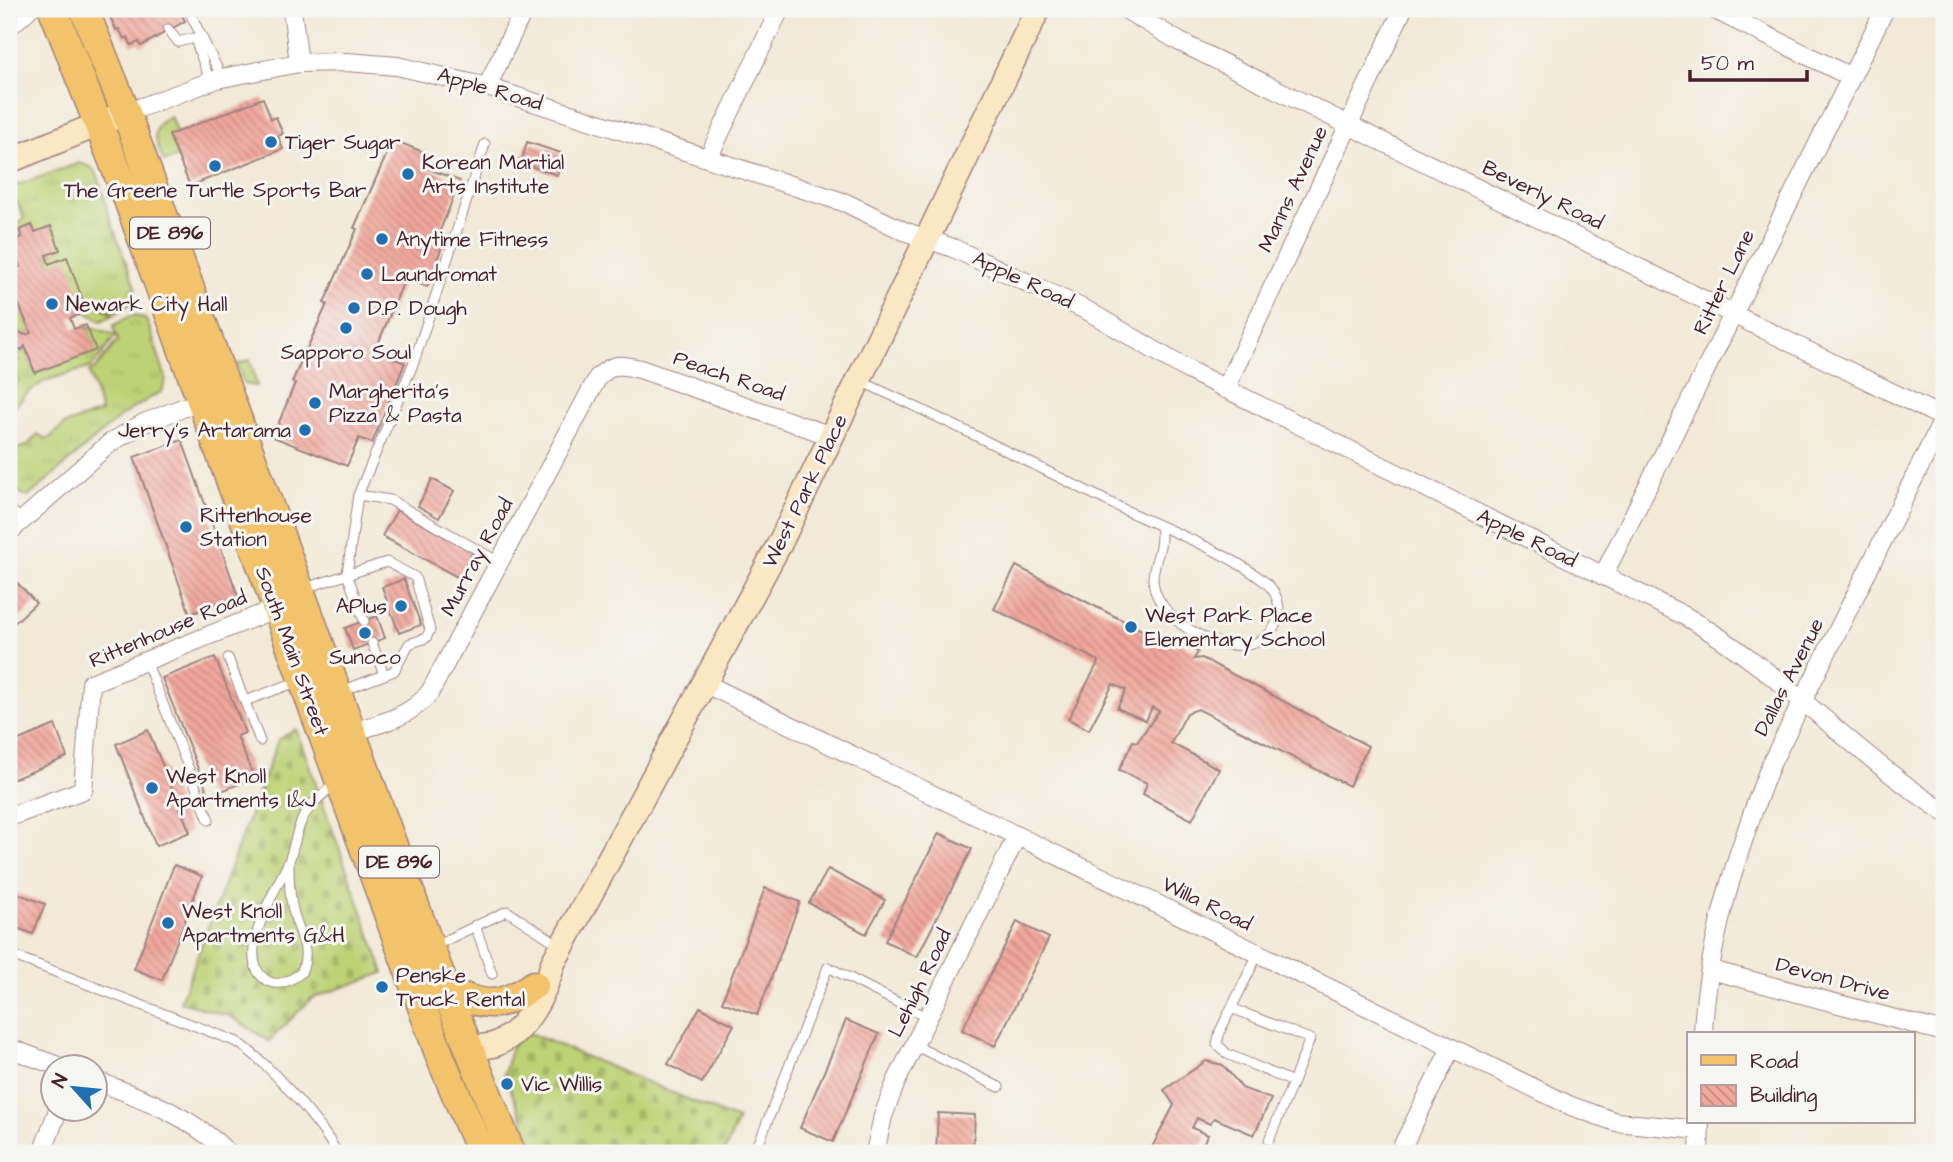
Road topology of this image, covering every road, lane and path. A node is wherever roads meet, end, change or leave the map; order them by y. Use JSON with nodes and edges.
{"nodes":[{"id":1,"x":29,"y":9,"type":"edge"},
{"id":2,"x":53,"y":9,"type":"edge"},
{"id":3,"x":84,"y":9,"type":"edge"},
{"id":4,"x":188,"y":9,"type":"edge"},
{"id":5,"x":292,"y":9,"type":"edge"},
{"id":6,"x":524,"y":9,"type":"edge"},
{"id":7,"x":780,"y":9,"type":"edge"},
{"id":8,"x":1038,"y":9,"type":"edge"},
{"id":9,"x":1125,"y":9,"type":"edge"},
{"id":10,"x":1403,"y":9,"type":"edge"},
{"id":11,"x":1713,"y":9,"type":"edge"},
{"id":12,"x":1885,"y":9,"type":"edge"},
{"id":13,"x":9,"y":27,"type":"edge"},
{"id":14,"x":168,"y":29,"type":"dead end"},
{"id":15,"x":199,"y":37,"type":"junction"},
{"id":16,"x":299,"y":63,"type":"junction"},
{"id":17,"x":1851,"y":77,"type":"junction"},
{"id":18,"x":216,"y":79,"type":"junction"},
{"id":19,"x":487,"y":87,"type":"junction"},
{"id":20,"x":126,"y":113,"type":"junction"},
{"id":21,"x":99,"y":124,"type":"junction"},
{"id":22,"x":1348,"y":124,"type":"junction"},
{"id":23,"x":485,"y":144,"type":"dead end"},
{"id":24,"x":708,"y":158,"type":"junction"},
{"id":25,"x":9,"y":161,"type":"edge"},
{"id":26,"x":927,"y":238,"type":"junction"},
{"id":27,"x":1733,"y":314,"type":"junction"},
{"id":28,"x":610,"y":366,"type":"joint"},
{"id":29,"x":859,"y":380,"type":"junction"},
{"id":30,"x":1225,"y":389,"type":"junction"},
{"id":31,"x":228,"y":391,"type":"junction"},
{"id":32,"x":201,"y":401,"type":"junction"},
{"id":33,"x":1944,"y":418,"type":"edge"},
{"id":34,"x":831,"y":436,"type":"junction"},
{"id":35,"x":358,"y":495,"type":"junction"},
{"id":36,"x":9,"y":507,"type":"edge"},
{"id":37,"x":1160,"y":526,"type":"junction"},
{"id":38,"x":15,"y":527,"type":"edge"},
{"id":39,"x":499,"y":562,"type":"junction"},
{"id":40,"x":264,"y":574,"type":"junction"},
{"id":41,"x":347,"y":575,"type":"junction"},
{"id":42,"x":1604,"y":576,"type":"junction"},
{"id":43,"x":299,"y":590,"type":"junction"},
{"id":44,"x":277,"y":608,"type":"junction"},
{"id":45,"x":364,"y":621,"type":"dead end"},
{"id":46,"x":313,"y":628,"type":"junction"},
{"id":47,"x":372,"y":643,"type":"dead end"},
{"id":48,"x":228,"y":658,"type":"dead end"},
{"id":49,"x":146,"y":661,"type":"junction"},
{"id":50,"x":384,"y":675,"type":"junction"},
{"id":51,"x":302,"y":679,"type":"junction"},
{"id":52,"x":706,"y":684,"type":"junction"},
{"id":53,"x":337,"y":693,"type":"junction"},
{"id":54,"x":1804,"y":699,"type":"junction"},
{"id":55,"x":244,"y":701,"type":"junction"},
{"id":56,"x":351,"y":732,"type":"junction"},
{"id":57,"x":260,"y":741,"type":"dead end"},
{"id":58,"x":339,"y":781,"type":"junction"},
{"id":59,"x":1944,"y":812,"type":"edge"},
{"id":60,"x":9,"y":817,"type":"edge"},
{"id":61,"x":209,"y":820,"type":"dead end"},
{"id":62,"x":1017,"y":836,"type":"junction"},
{"id":63,"x":289,"y":861,"type":"junction"},
{"id":64,"x":475,"y":925,"type":"junction"},
{"id":65,"x":430,"y":948,"type":"junction"},
{"id":66,"x":9,"y":954,"type":"edge"},
{"id":67,"x":1258,"y":954,"type":"junction"},
{"id":68,"x":558,"y":955,"type":"junction"},
{"id":69,"x":1711,"y":970,"type":"junction"},
{"id":70,"x":492,"y":974,"type":"dead end"},
{"id":71,"x":534,"y":985,"type":"junction"},
{"id":72,"x":446,"y":991,"type":"junction"},
{"id":73,"x":1231,"y":1008,"type":"junction"},
{"id":74,"x":928,"y":1018,"type":"junction"},
{"id":75,"x":1703,"y":1032,"type":"edge"},
{"id":76,"x":1944,"y":1032,"type":"edge"},
{"id":77,"x":914,"y":1045,"type":"junction"},
{"id":78,"x":9,"y":1048,"type":"edge"},
{"id":79,"x":468,"y":1048,"type":"junction"},
{"id":80,"x":1451,"y":1048,"type":"junction"},
{"id":81,"x":38,"y":1059,"type":"edge"},
{"id":82,"x":441,"y":1059,"type":"junction"},
{"id":83,"x":1293,"y":1082,"type":"junction"},
{"id":84,"x":108,"y":1085,"type":"edge"},
{"id":85,"x":999,"y":1087,"type":"dead end"},
{"id":86,"x":53,"y":1124,"type":"edge"},
{"id":87,"x":1700,"y":1126,"type":"edge"},
{"id":88,"x":1269,"y":1140,"type":"dead end"},
{"id":89,"x":9,"y":1150,"type":"edge"},
{"id":90,"x":26,"y":1153,"type":"edge"},
{"id":91,"x":43,"y":1153,"type":"edge"},
{"id":92,"x":228,"y":1153,"type":"edge"},
{"id":93,"x":337,"y":1153,"type":"edge"},
{"id":94,"x":481,"y":1153,"type":"edge"},
{"id":95,"x":512,"y":1153,"type":"edge"},
{"id":96,"x":755,"y":1153,"type":"edge"},
{"id":97,"x":875,"y":1153,"type":"edge"},
{"id":98,"x":1399,"y":1153,"type":"edge"},
{"id":99,"x":1699,"y":1153,"type":"edge"}],
"edges":[{"from":1,"to":13,"type":"street"},
{"from":2,"to":21,"type":"main road","name":"South Main Street","number":"DE 896"},
{"from":3,"to":20,"type":"main road","name":"South Main Street","number":"DE 896"},
{"from":4,"to":15,"type":"lane"},
{"from":5,"to":16,"type":"street"},
{"from":6,"to":19,"type":"street"},
{"from":7,"to":24,"type":"street"},
{"from":8,"to":26,"type":"street","name":"West Park Place"},
{"from":9,"to":22,"type":"street","name":"Beverly Road"},
{"from":10,"to":22,"type":"street","name":"Manns Avenue"},
{"from":11,"to":17,"type":"street"},
{"from":12,"to":17,"type":"street","name":"Ritter Lane"},
{"from":14,"to":15,"type":"lane"},
{"from":15,"to":18,"type":"lane"},
{"from":16,"to":18,"type":"street","name":"Apple Road"},
{"from":16,"to":19,"type":"street","name":"Apple Road"},
{"from":17,"to":27,"type":"street","name":"Ritter Lane"},
{"from":18,"to":20,"type":"street","name":"Apple Road"},
{"from":19,"to":24,"type":"street","name":"Apple Road"},
{"from":20,"to":21,"type":"street","name":"Apple Road"},
{"from":20,"to":31,"type":"main road","name":"South Main Street","number":"DE 896"},
{"from":21,"to":25,"type":"street","name":"Apple Road"},
{"from":21,"to":32,"type":"main road","name":"South Main Street","number":"DE 896"},
{"from":22,"to":27,"type":"street","name":"Beverly Road"},
{"from":22,"to":30,"type":"street","name":"Manns Avenue"},
{"from":23,"to":35,"type":"lane"},
{"from":24,"to":26,"type":"street","name":"Apple Road"},
{"from":26,"to":29,"type":"street","name":"West Park Place"},
{"from":26,"to":30,"type":"street","name":"Apple Road"},
{"from":27,"to":33,"type":"street","name":"Beverly Road"},
{"from":27,"to":42,"type":"street","name":"Ritter Lane"},
{"from":28,"to":34,"type":"street","name":"Peach Road"},
{"from":28,"to":39,"type":"street","name":"Murray Road"},
{"from":29,"to":34,"type":"street","name":"West Park Place"},
{"from":29,"to":37,"type":"lane"},
{"from":30,"to":42,"type":"street","name":"Apple Road"},
{"from":31,"to":32,"type":"street"},
{"from":31,"to":43,"type":"main road","name":"South Main Street","number":"DE 896"},
{"from":32,"to":38,"type":"street"},
{"from":32,"to":40,"type":"main road","name":"South Main Street","number":"DE 896"},
{"from":33,"to":54,"type":"street","name":"Dallas Avenue"},
{"from":34,"to":52,"type":"street","name":"West Park Place"},
{"from":35,"to":39,"type":"lane"},
{"from":35,"to":41,"type":"lane"},
{"from":36,"to":38,"type":"lane"},
{"from":37,"to":37,"type":"lane"},
{"from":39,"to":56,"type":"street","name":"Murray Road"},
{"from":40,"to":43,"type":"main road"},
{"from":40,"to":44,"type":"main road","name":"South Main Street","number":"DE 896"},
{"from":41,"to":43,"type":"lane"},
{"from":41,"to":45,"type":"lane"},
{"from":41,"to":50,"type":"lane"},
{"from":42,"to":54,"type":"street","name":"Apple Road"},
{"from":43,"to":46,"type":"main road","name":"South Main Street","number":"DE 896"},
{"from":44,"to":46,"type":"main road"},
{"from":44,"to":49,"type":"street","name":"Rittenhouse Road"},
{"from":44,"to":51,"type":"main road","name":"South Main Street","number":"DE 896"},
{"from":46,"to":53,"type":"main road","name":"South Main Street","number":"DE 896"},
{"from":47,"to":50,"type":"lane"},
{"from":48,"to":55,"type":"lane"},
{"from":49,"to":60,"type":"street","name":"Rittenhouse Road"},
{"from":49,"to":61,"type":"lane"},
{"from":50,"to":53,"type":"lane"},
{"from":51,"to":55,"type":"lane"},
{"from":51,"to":58,"type":"main road","name":"South Main Street","number":"DE 896"},
{"from":52,"to":62,"type":"street","name":"Willa Road"},
{"from":52,"to":68,"type":"street","name":"West Park Place"},
{"from":53,"to":56,"type":"main road","name":"South Main Street","number":"DE 896"},
{"from":54,"to":59,"type":"street","name":"Apple Road"},
{"from":54,"to":69,"type":"street","name":"Dallas Avenue"},
{"from":55,"to":57,"type":"lane"},
{"from":56,"to":65,"type":"main road","name":"South Main Street","number":"DE 896"},
{"from":58,"to":63,"type":"lane"},
{"from":58,"to":82,"type":"main road","name":"South Main Street","number":"DE 896"},
{"from":62,"to":67,"type":"street","name":"Willa Road"},
{"from":62,"to":74,"type":"street","name":"Lehigh Road"},
{"from":63,"to":63,"type":"lane"},
{"from":64,"to":65,"type":"lane"},
{"from":64,"to":68,"type":"lane"},
{"from":64,"to":70,"type":"lane"},
{"from":65,"to":72,"type":"main road","name":"South Main Street","number":"DE 896"},
{"from":66,"to":93,"type":"lane"},
{"from":67,"to":73,"type":"lane"},
{"from":67,"to":80,"type":"street","name":"Willa Road"},
{"from":68,"to":71,"type":"street","name":"West Park Place"},
{"from":68,"to":79,"type":"street","name":"West Park Place"},
{"from":69,"to":75,"type":"street","name":"Dallas Avenue"},
{"from":69,"to":76,"type":"street","name":"Devon Drive"},
{"from":71,"to":72,"type":"main road"},
{"from":71,"to":79,"type":"street","name":"West Park Place"},
{"from":72,"to":79,"type":"main road","name":"South Main Street","number":"DE 896"},
{"from":73,"to":83,"type":"lane"},
{"from":73,"to":83,"type":"lane"},
{"from":74,"to":77,"type":"street","name":"Lehigh Road"},
{"from":74,"to":96,"type":"lane"},
{"from":77,"to":85,"type":"lane"},
{"from":77,"to":97,"type":"street","name":"Lehigh Road"},
{"from":78,"to":81,"type":"street"},
{"from":79,"to":82,"type":"street","name":"West Park Place"},
{"from":79,"to":95,"type":"main road","number":"DE 896"},
{"from":80,"to":87,"type":"street","name":"Willa Road"},
{"from":80,"to":98,"type":"street"},
{"from":82,"to":94,"type":"main road","number":"DE 896"},
{"from":83,"to":88,"type":"lane"},
{"from":84,"to":92,"type":"street"},
{"from":86,"to":91,"type":"street"},
{"from":87,"to":99,"type":"street"},
{"from":89,"to":90,"type":"lane"}]}
